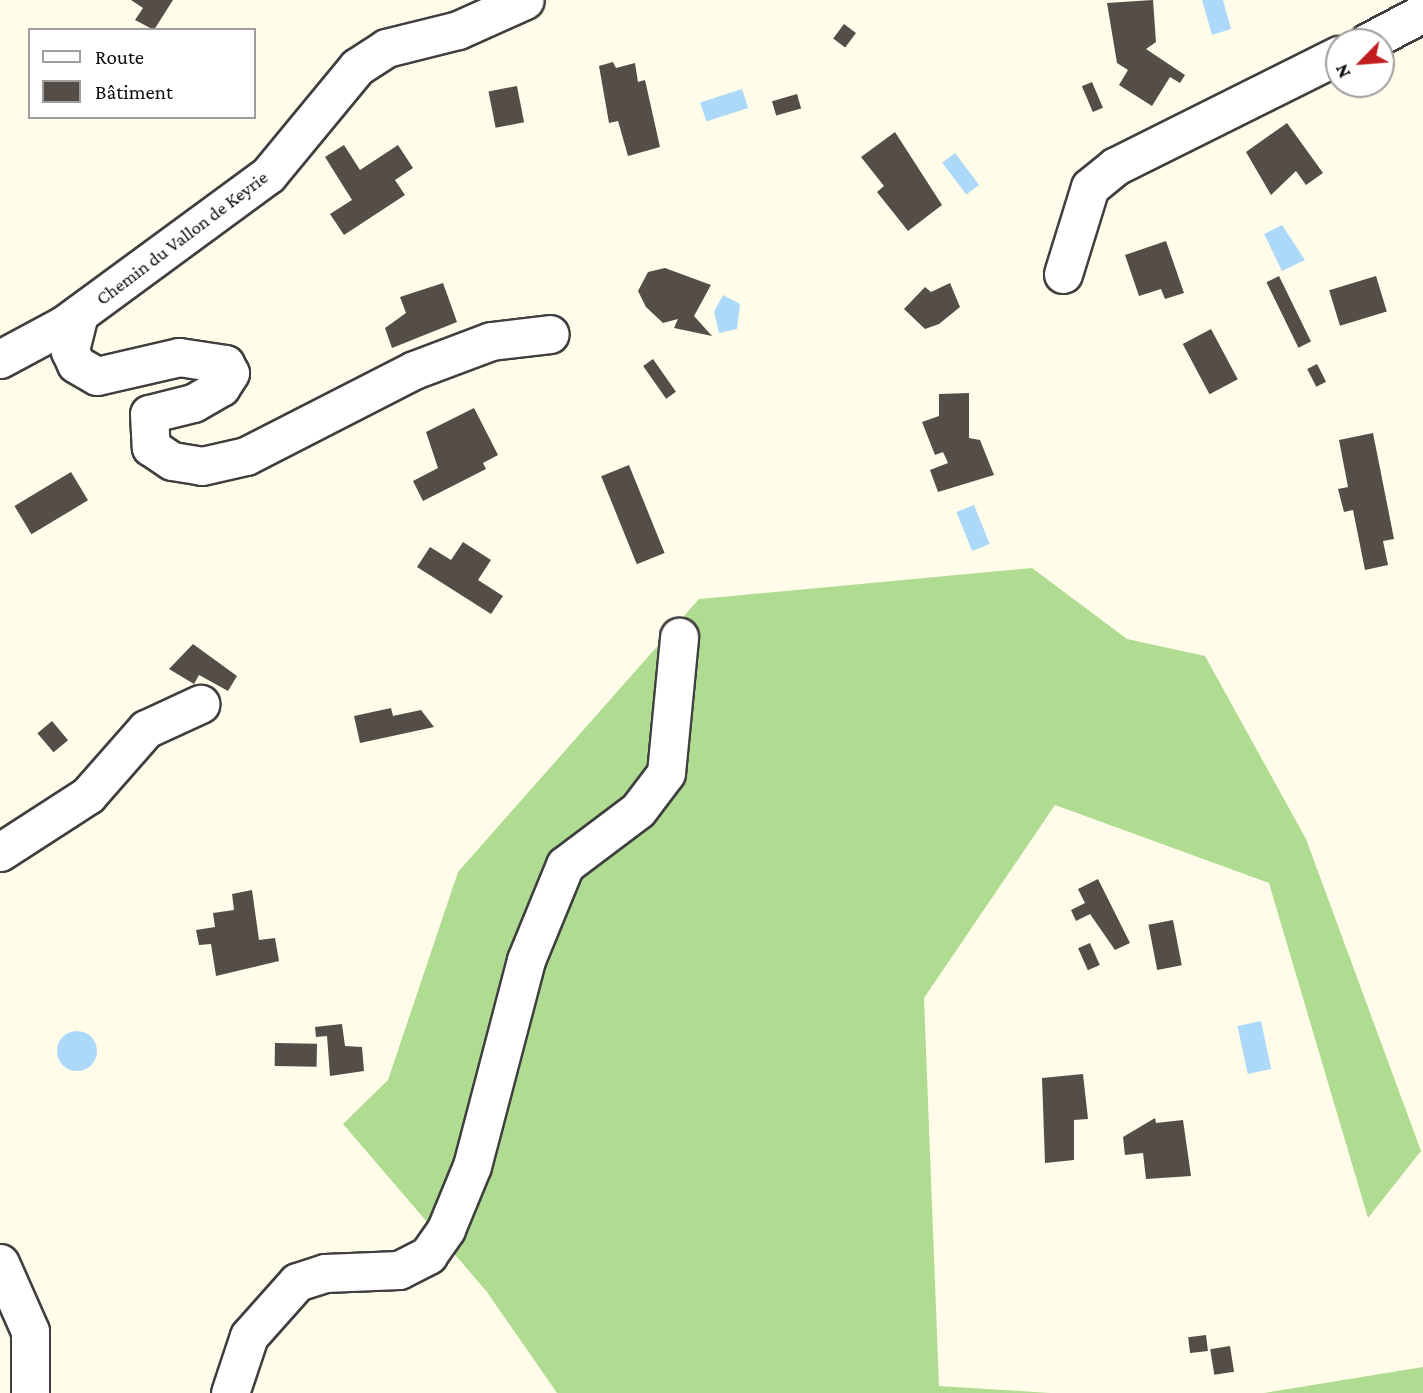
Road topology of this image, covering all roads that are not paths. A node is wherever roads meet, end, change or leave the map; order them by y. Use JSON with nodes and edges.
{"nodes":[{"id":1,"x":525,"y":0,"type":"edge"},
{"id":2,"x":1423,"y":12,"type":"edge"},
{"id":3,"x":1394,"y":28,"type":"edge"},
{"id":4,"x":1325,"y":62,"type":"edge"},
{"id":5,"x":1063,"y":274,"type":"dead end"},
{"id":6,"x":79,"y":314,"type":"junction"},
{"id":7,"x":550,"y":334,"type":"dead end"},
{"id":8,"x":0,"y":359,"type":"edge"},
{"id":9,"x":679,"y":636,"type":"dead end"},
{"id":10,"x":200,"y":704,"type":"dead end"},
{"id":11,"x":0,"y":852,"type":"edge"},
{"id":12,"x":0,"y":1263,"type":"edge"},
{"id":13,"x":30,"y":1393,"type":"edge"},
{"id":14,"x":230,"y":1393,"type":"edge"}],
"edges":[{"from":1,"to":6,"type":"street","name":"Chemin du Vallon de Keyrie"},
{"from":2,"to":3,"type":"street"},
{"from":4,"to":5,"type":"street"},
{"from":6,"to":7,"type":"street"},
{"from":6,"to":8,"type":"street","name":"Chemin du Vallon de Keyrie"},
{"from":9,"to":14,"type":"street"},
{"from":10,"to":11,"type":"street"},
{"from":12,"to":13,"type":"street"}]}
